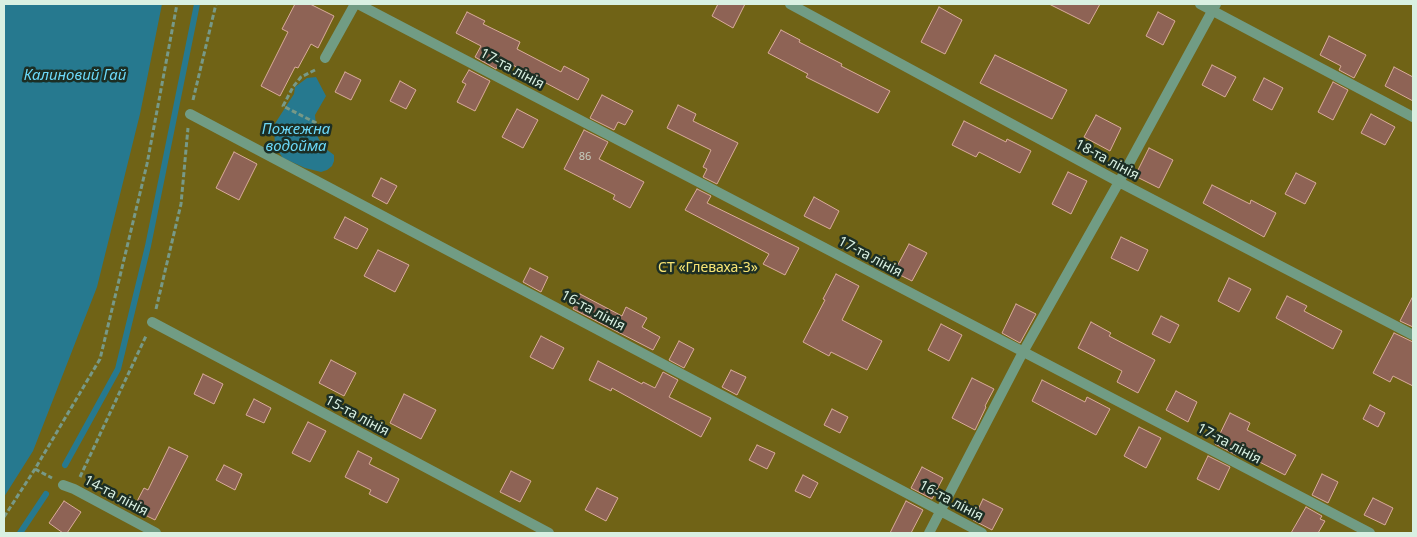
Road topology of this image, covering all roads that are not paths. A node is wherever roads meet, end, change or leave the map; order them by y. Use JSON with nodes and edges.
{"nodes":[{"id":1,"x":357,"y":4,"type":"edge"},
{"id":2,"x":790,"y":4,"type":"edge"},
{"id":3,"x":1200,"y":4,"type":"edge"},
{"id":4,"x":1214,"y":7,"type":"edge"},
{"id":5,"x":325,"y":58,"type":"road end"},
{"id":6,"x":190,"y":114,"type":"road end"},
{"id":7,"x":1413,"y":117,"type":"edge"},
{"id":8,"x":1119,"y":182,"type":"junction"},
{"id":9,"x":152,"y":322,"type":"road end"},
{"id":10,"x":1413,"y":335,"type":"edge"},
{"id":11,"x":1023,"y":352,"type":"junction"},
{"id":12,"x":63,"y":485,"type":"dead end"},
{"id":13,"x":941,"y":511,"type":"junction"},
{"id":14,"x":156,"y":533,"type":"edge"},
{"id":15,"x":549,"y":533,"type":"edge"},
{"id":16,"x":929,"y":533,"type":"edge"},
{"id":17,"x":982,"y":533,"type":"edge"},
{"id":18,"x":1370,"y":533,"type":"edge"}],
"edges":[{"from":1,"to":5,"type":"lane"},
{"from":1,"to":11,"type":"lane","name":"17-та лінія"},
{"from":2,"to":8,"type":"lane","name":"18-та лінія"},
{"from":3,"to":4,"type":"lane"},
{"from":4,"to":7,"type":"lane"},
{"from":4,"to":8,"type":"lane"},
{"from":6,"to":13,"type":"lane","name":"16-та лінія"},
{"from":8,"to":10,"type":"lane","name":"18-та лінія"},
{"from":8,"to":11,"type":"lane"},
{"from":9,"to":15,"type":"lane","name":"15-та лінія"},
{"from":11,"to":13,"type":"lane"},
{"from":11,"to":18,"type":"lane","name":"17-та лінія"},
{"from":12,"to":14,"type":"lane","name":"14-та лінія"},
{"from":13,"to":16,"type":"lane"},
{"from":13,"to":17,"type":"lane","name":"16-та лінія"}]}
